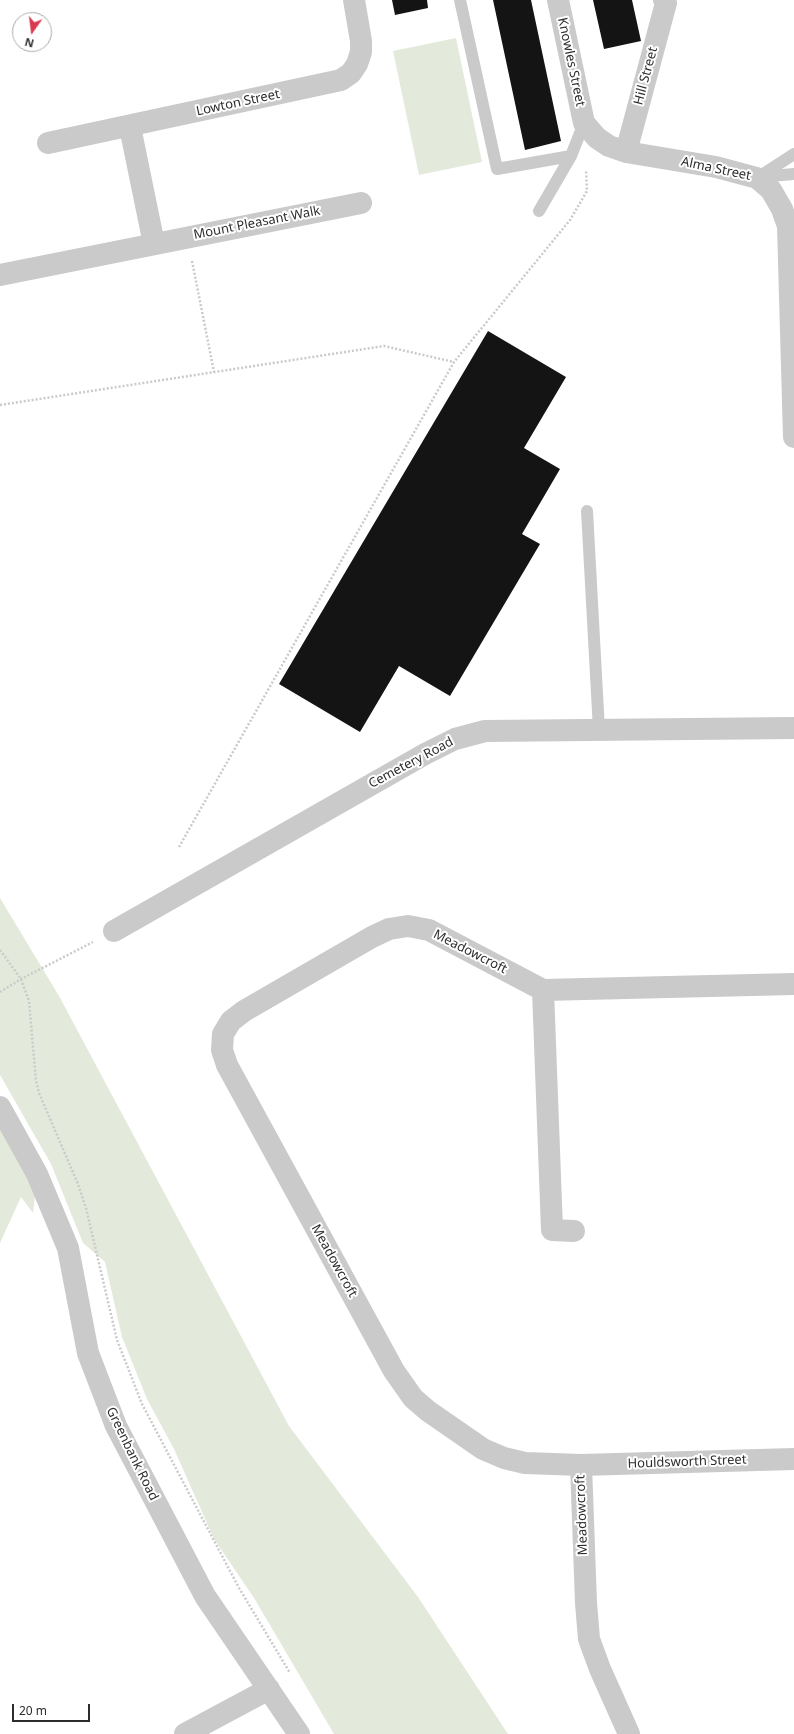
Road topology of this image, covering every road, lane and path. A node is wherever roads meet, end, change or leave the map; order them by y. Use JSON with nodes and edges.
{"nodes":[{"id":1,"x":354,"y":0,"type":"edge"},
{"id":2,"x":460,"y":0,"type":"edge"},
{"id":3,"x":558,"y":0,"type":"edge"},
{"id":4,"x":664,"y":0,"type":"edge"},
{"id":5,"x":584,"y":123,"type":"junction"},
{"id":6,"x":130,"y":127,"type":"junction"},
{"id":7,"x":48,"y":143,"type":"dead end"},
{"id":8,"x":626,"y":152,"type":"junction"},
{"id":9,"x":794,"y":154,"type":"edge"},
{"id":10,"x":571,"y":156,"type":"junction"},
{"id":11,"x":586,"y":168,"type":"dead end"},
{"id":12,"x":794,"y":174,"type":"edge"},
{"id":13,"x":757,"y":178,"type":"junction"},
{"id":14,"x":361,"y":203,"type":"dead end"},
{"id":15,"x":539,"y":211,"type":"dead end"},
{"id":16,"x":187,"y":237,"type":"junction"},
{"id":17,"x":154,"y":244,"type":"junction"},
{"id":18,"x":0,"y":275,"type":"edge"},
{"id":19,"x":454,"y":362,"type":"junction"},
{"id":20,"x":214,"y":372,"type":"junction"},
{"id":21,"x":793,"y":380,"type":"edge"},
{"id":22,"x":0,"y":405,"type":"edge"},
{"id":23,"x":794,"y":437,"type":"edge"},
{"id":24,"x":587,"y":511,"type":"dead end"},
{"id":25,"x":794,"y":728,"type":"edge"},
{"id":26,"x":599,"y":730,"type":"junction"},
{"id":27,"x":179,"y":846,"type":"dead end"},
{"id":28,"x":114,"y":931,"type":"joint"},
{"id":29,"x":0,"y":950,"type":"edge"},
{"id":30,"x":21,"y":978,"type":"junction"},
{"id":31,"x":794,"y":984,"type":"edge"},
{"id":32,"x":543,"y":990,"type":"junction"},
{"id":33,"x":0,"y":992,"type":"edge"},
{"id":34,"x":0,"y":1107,"type":"edge"},
{"id":35,"x":574,"y":1231,"type":"dead end"},
{"id":36,"x":794,"y":1458,"type":"edge"},
{"id":37,"x":581,"y":1464,"type":"junction"},
{"id":38,"x":290,"y":1674,"type":"dead end"},
{"id":39,"x":269,"y":1689,"type":"junction"},
{"id":40,"x":185,"y":1734,"type":"edge"},
{"id":41,"x":299,"y":1734,"type":"edge"},
{"id":42,"x":629,"y":1734,"type":"edge"}],
"edges":[{"from":1,"to":6,"type":"street","name":"Lowton Street"},
{"from":2,"to":10,"type":"lane"},
{"from":3,"to":5,"type":"street","name":"Knowles Street"},
{"from":4,"to":8,"type":"street","name":"Hill Street"},
{"from":5,"to":8,"type":"street","name":"Alma Street"},
{"from":5,"to":10,"type":"lane"},
{"from":6,"to":7,"type":"street","name":"Lowton Street"},
{"from":6,"to":17,"type":"street"},
{"from":8,"to":13,"type":"street","name":"Alma Street"},
{"from":9,"to":13,"type":"lane"},
{"from":10,"to":15,"type":"lane"},
{"from":11,"to":19,"type":"path"},
{"from":12,"to":13,"type":"lane"},
{"from":13,"to":21,"type":"street","name":"Alma Street"},
{"from":14,"to":16,"type":"street","name":"Mount Pleasant Walk"},
{"from":16,"to":17,"type":"street","name":"Mount Pleasant Walk"},
{"from":16,"to":20,"type":"path"},
{"from":17,"to":18,"type":"street","name":"Mount Pleasant Walk"},
{"from":19,"to":20,"type":"path"},
{"from":19,"to":27,"type":"path"},
{"from":20,"to":22,"type":"path"},
{"from":21,"to":23,"type":"street","name":"Alma Street"},
{"from":24,"to":26,"type":"lane"},
{"from":25,"to":26,"type":"street","name":"Cemetery Road"},
{"from":26,"to":28,"type":"street","name":"Cemetery Road"},
{"from":28,"to":30,"type":"path"},
{"from":29,"to":30,"type":"path"},
{"from":30,"to":33,"type":"path"},
{"from":30,"to":38,"type":"path"},
{"from":31,"to":32,"type":"street","name":"Meadowcroft"},
{"from":32,"to":35,"type":"street"},
{"from":32,"to":37,"type":"street","name":"Meadowcroft"},
{"from":34,"to":39,"type":"street","name":"Greenbank Road"},
{"from":36,"to":37,"type":"street","name":"Houldsworth Street"},
{"from":37,"to":42,"type":"street","name":"Meadowcroft"},
{"from":39,"to":40,"type":"street"},
{"from":39,"to":41,"type":"street","name":"Greenbank Road"}]}
